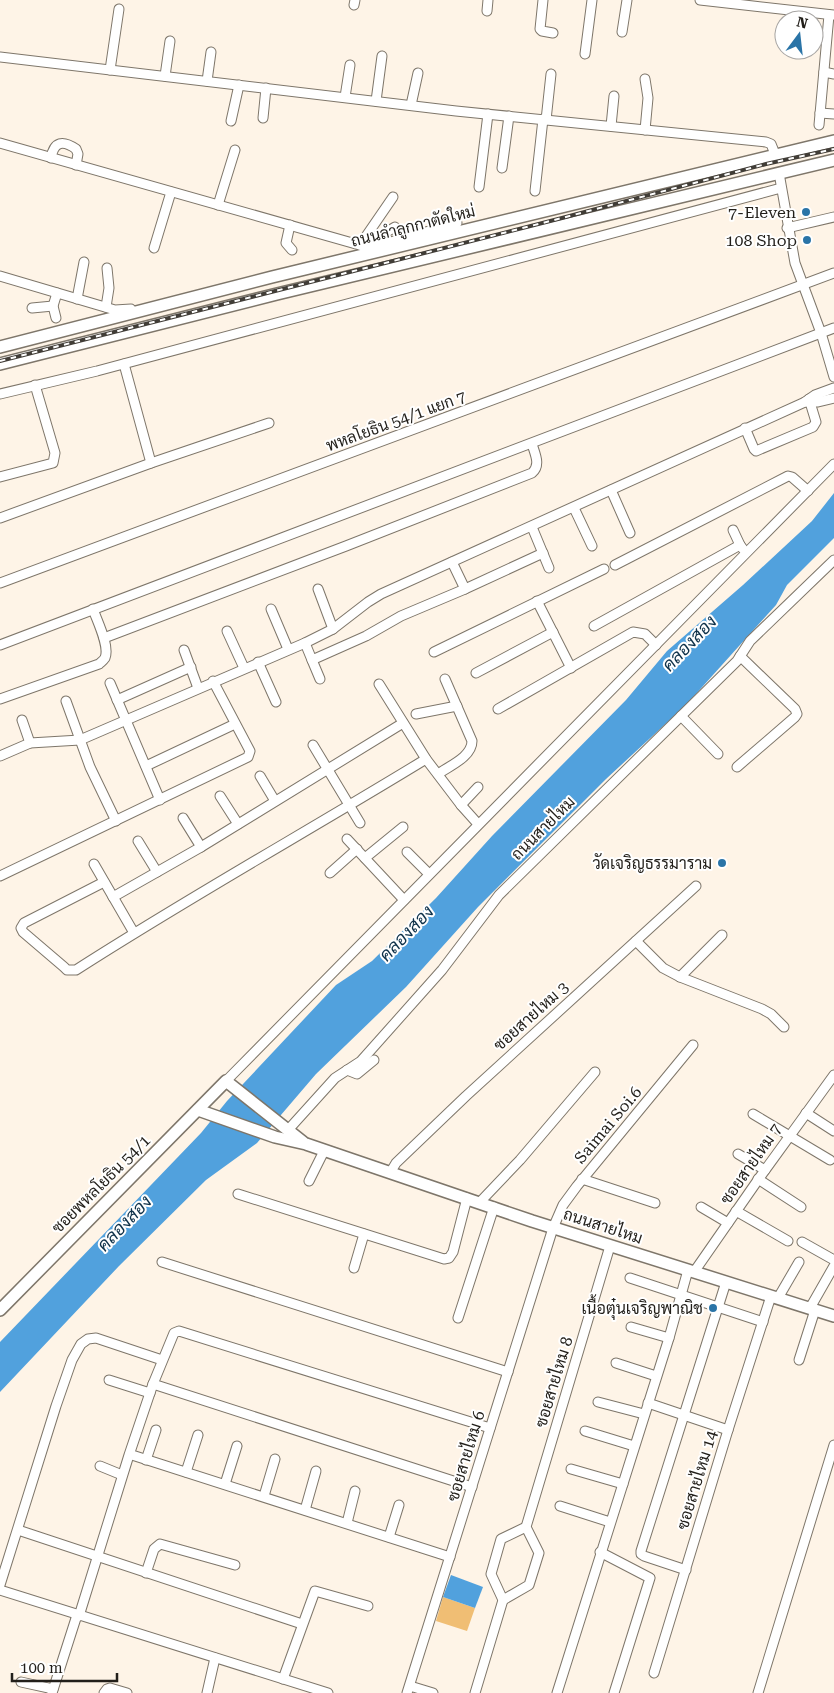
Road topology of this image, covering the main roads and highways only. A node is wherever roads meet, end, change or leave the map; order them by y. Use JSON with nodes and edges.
{"nodes":[{"id":1,"x":834,"y":141,"type":"edge"},
{"id":2,"x":834,"y":160,"type":"edge"},
{"id":3,"x":272,"y":277,"type":"junction"},
{"id":4,"x":277,"y":294,"type":"junction"},
{"id":5,"x":0,"y":347,"type":"edge"},
{"id":6,"x":0,"y":364,"type":"edge"},
{"id":7,"x":230,"y":1084,"type":"joint"},
{"id":8,"x":198,"y":1110,"type":"junction"},
{"id":9,"x":306,"y":1144,"type":"junction"},
{"id":10,"x":0,"y":1310,"type":"edge"},
{"id":11,"x":834,"y":1316,"type":"edge"}],
"edges":[{"from":1,"to":3,"type":"main road","name":"ถนนลำลูกกาตัดใหม่"},
{"from":2,"to":4,"type":"main road","name":"ถนนลำลูกกาตัดใหม่"},
{"from":3,"to":4,"type":"main road"},
{"from":3,"to":5,"type":"main road","name":"ถนนลำลูกกาตัดใหม่"},
{"from":4,"to":6,"type":"main road","name":"ถนนลำลูกกาตัดใหม่"},
{"from":7,"to":8,"type":"main road","name":"ซอยพหลโยธิน 54/1"},
{"from":7,"to":9,"type":"main road","name":"ถนนสายไหม"},
{"from":8,"to":9,"type":"main road","name":"ถนนสายไหม"},
{"from":8,"to":10,"type":"main road","name":"ซอยพหลโยธิน 54/1"},
{"from":9,"to":11,"type":"main road","name":"ถนนสายไหม"}]}
